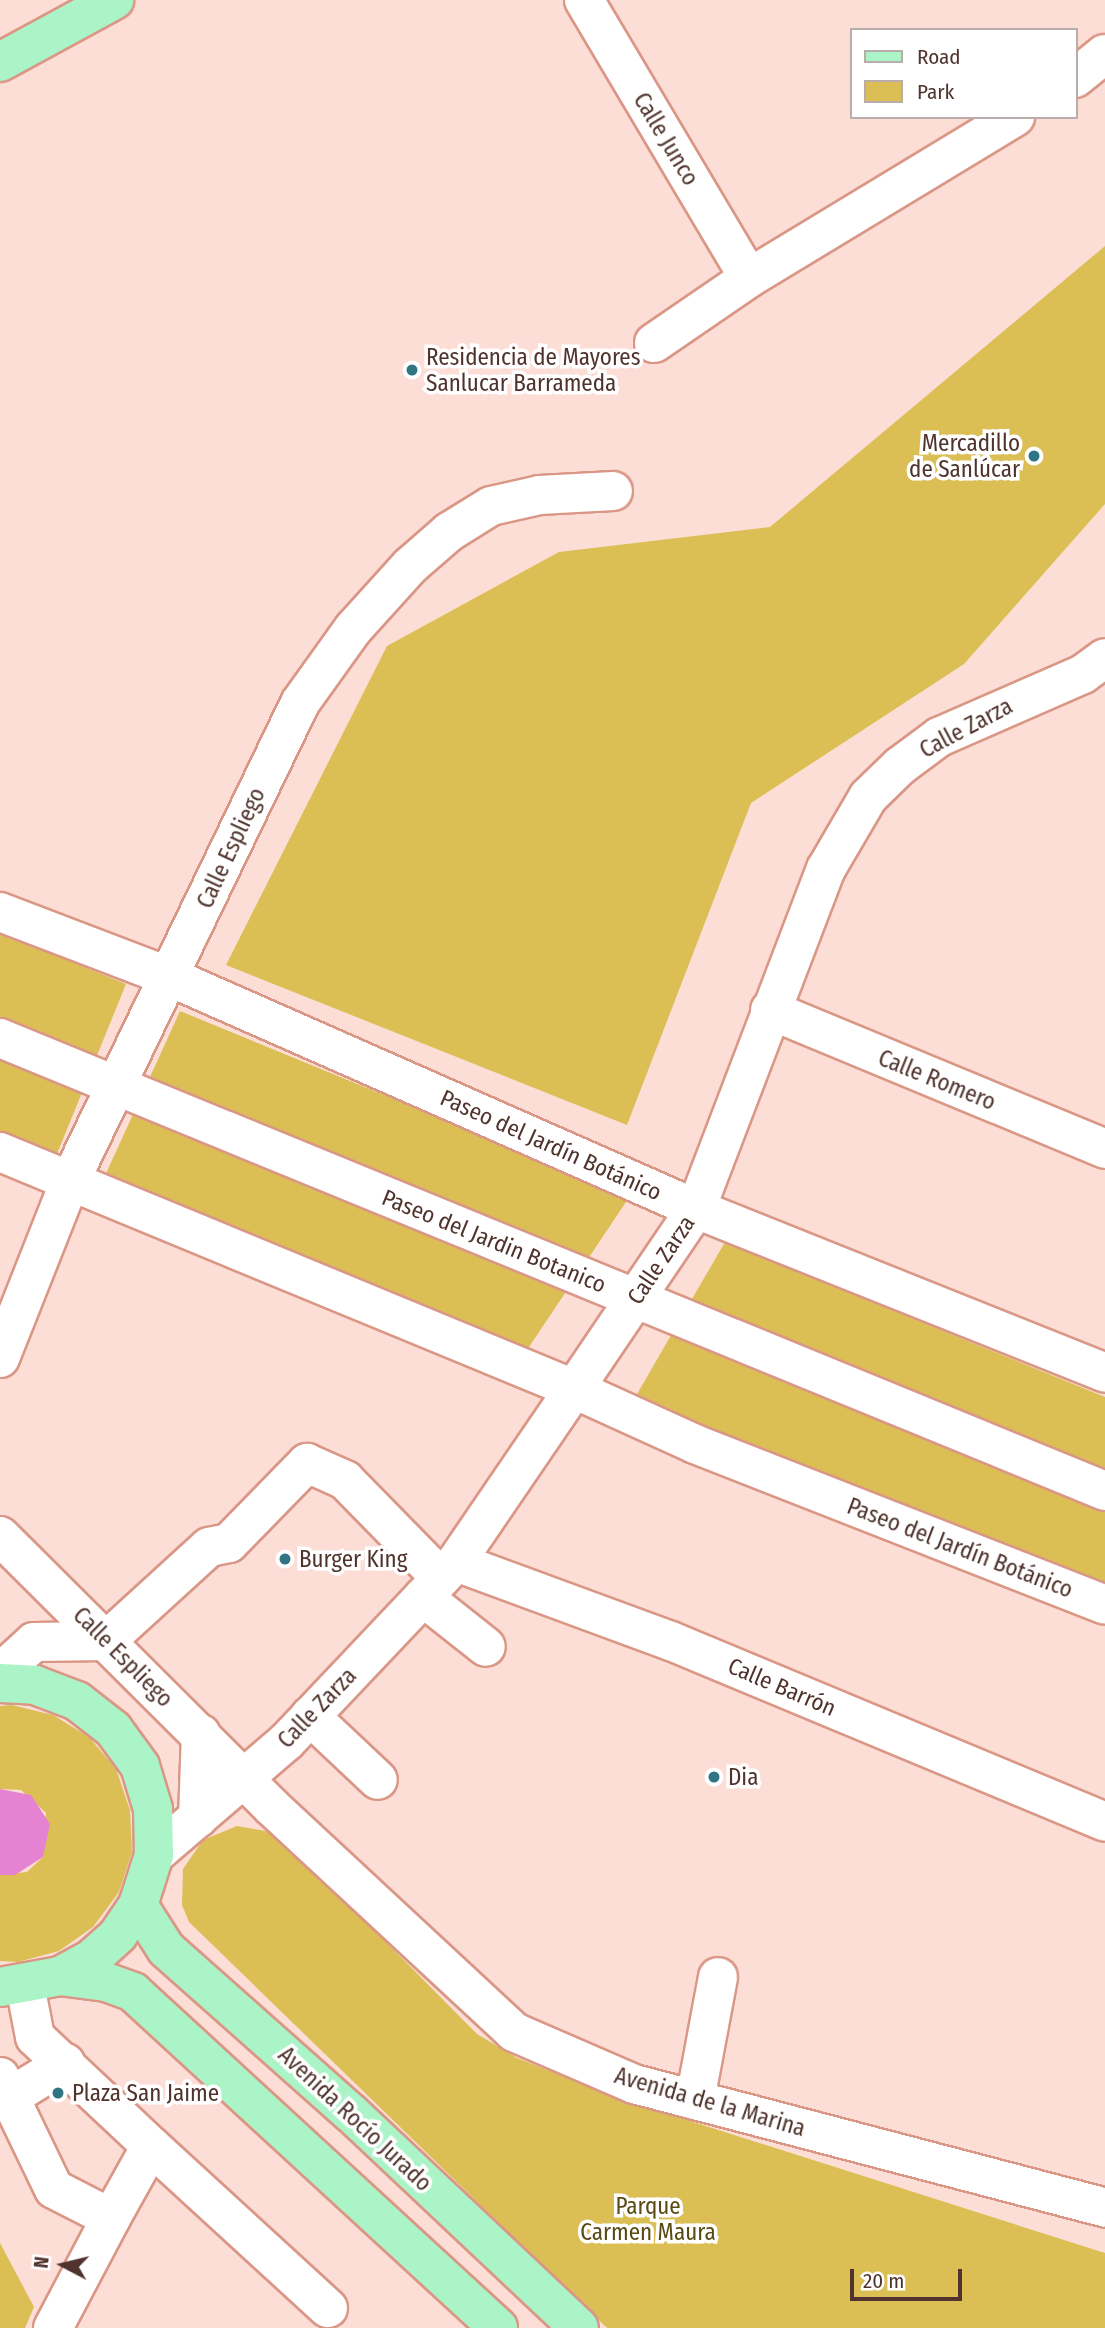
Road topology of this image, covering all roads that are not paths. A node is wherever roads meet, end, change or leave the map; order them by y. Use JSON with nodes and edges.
{"nodes":[{"id":1,"x":114,"y":0,"type":"edge"},
{"id":2,"x":584,"y":0,"type":"edge"},
{"id":3,"x":1105,"y":54,"type":"edge"},
{"id":4,"x":0,"y":62,"type":"edge"},
{"id":5,"x":1077,"y":76,"type":"edge"},
{"id":6,"x":1013,"y":119,"type":"edge"},
{"id":7,"x":749,"y":278,"type":"junction"},
{"id":8,"x":654,"y":343,"type":"dead end"},
{"id":9,"x":612,"y":492,"type":"dead end"},
{"id":10,"x":1105,"y":658,"type":"edge"},
{"id":11,"x":0,"y":912,"type":"edge"},
{"id":12,"x":170,"y":977,"type":"junction"},
{"id":13,"x":770,"y":1010,"type":"junction"},
{"id":14,"x":0,"y":1038,"type":"edge"},
{"id":15,"x":117,"y":1086,"type":"junction"},
{"id":16,"x":1105,"y":1149,"type":"edge"},
{"id":17,"x":0,"y":1152,"type":"edge"},
{"id":18,"x":71,"y":1181,"type":"junction"},
{"id":19,"x":696,"y":1209,"type":"junction"},
{"id":20,"x":635,"y":1298,"type":"junction"},
{"id":21,"x":0,"y":1358,"type":"edge"},
{"id":22,"x":1105,"y":1373,"type":"edge"},
{"id":23,"x":574,"y":1389,"type":"junction"},
{"id":24,"x":1105,"y":1491,"type":"edge"},
{"id":25,"x":0,"y":1536,"type":"edge"},
{"id":26,"x":33,"y":1567,"type":"junction"},
{"id":27,"x":440,"y":1579,"type":"junction"},
{"id":28,"x":1105,"y":1605,"type":"edge"},
{"id":29,"x":107,"y":1641,"type":"junction"},
{"id":30,"x":34,"y":1642,"type":"junction"},
{"id":31,"x":486,"y":1647,"type":"dead end"},
{"id":32,"x":0,"y":1673,"type":"edge"},
{"id":33,"x":0,"y":1683,"type":"edge"},
{"id":34,"x":310,"y":1716,"type":"junction"},
{"id":35,"x":201,"y":1734,"type":"junction"},
{"id":36,"x":246,"y":1778,"type":"junction"},
{"id":37,"x":377,"y":1780,"type":"dead end"},
{"id":38,"x":198,"y":1818,"type":"junction"},
{"id":39,"x":1105,"y":1822,"type":"edge"},
{"id":40,"x":154,"y":1855,"type":"junction"},
{"id":41,"x":138,"y":1905,"type":"junction"},
{"id":42,"x":718,"y":1977,"type":"dead end"},
{"id":43,"x":28,"y":1983,"type":"edge"},
{"id":44,"x":65,"y":2063,"type":"junction"},
{"id":45,"x":5,"y":2087,"type":"edge"},
{"id":46,"x":695,"y":2100,"type":"junction"},
{"id":47,"x":151,"y":2146,"type":"junction"},
{"id":48,"x":1105,"y":2208,"type":"edge"},
{"id":49,"x":111,"y":2218,"type":"junction"},
{"id":50,"x":328,"y":2308,"type":"dead end"},
{"id":51,"x":52,"y":2328,"type":"edge"},
{"id":52,"x":498,"y":2328,"type":"edge"},
{"id":53,"x":579,"y":2328,"type":"edge"}],
"edges":[{"from":1,"to":4,"type":"main road"},
{"from":2,"to":7,"type":"street","name":"Calle Junco"},
{"from":3,"to":5,"type":"street"},
{"from":6,"to":7,"type":"street"},
{"from":7,"to":8,"type":"street"},
{"from":9,"to":12,"type":"street","name":"Calle Espliego"},
{"from":10,"to":13,"type":"street","name":"Calle Zarza"},
{"from":11,"to":12,"type":"street","name":"Paseo del Jardín Botánico"},
{"from":12,"to":15,"type":"street","name":"Calle Espliego"},
{"from":12,"to":19,"type":"street","name":"Paseo del Jardín Botánico"},
{"from":13,"to":16,"type":"street","name":"Calle Romero"},
{"from":13,"to":19,"type":"street","name":"Calle Zarza"},
{"from":14,"to":15,"type":"street","name":"Paseo del Jardin Botanico"},
{"from":15,"to":18,"type":"street","name":"Calle Espliego"},
{"from":15,"to":20,"type":"street","name":"Paseo del Jardin Botanico"},
{"from":17,"to":18,"type":"street","name":"Paseo del Jardín Botánico"},
{"from":18,"to":21,"type":"street","name":"Calle Espliego"},
{"from":18,"to":23,"type":"street","name":"Paseo del Jardín Botánico"},
{"from":19,"to":20,"type":"street","name":"Calle Zarza"},
{"from":19,"to":22,"type":"street","name":"Paseo del Jardín Botánico"},
{"from":20,"to":23,"type":"street","name":"Calle Zarza"},
{"from":20,"to":24,"type":"street","name":"Paseo del Jardin Botanico"},
{"from":23,"to":27,"type":"street","name":"Calle Zarza"},
{"from":23,"to":28,"type":"street","name":"Paseo del Jardín Botánico"},
{"from":25,"to":26,"type":"street","name":"Calle Espliego"},
{"from":26,"to":29,"type":"street","name":"Calle Espliego"},
{"from":26,"to":30,"type":"street"},
{"from":27,"to":29,"type":"street"},
{"from":27,"to":31,"type":"street"},
{"from":27,"to":34,"type":"street","name":"Calle Zarza"},
{"from":27,"to":39,"type":"street","name":"Calle Barrón"},
{"from":29,"to":30,"type":"street"},
{"from":29,"to":35,"type":"street","name":"Calle Espliego"},
{"from":30,"to":32,"type":"street"},
{"from":33,"to":40,"type":"main road"},
{"from":34,"to":36,"type":"street","name":"Calle Zarza"},
{"from":34,"to":37,"type":"street"},
{"from":35,"to":36,"type":"street","name":"Calle Espliego"},
{"from":35,"to":38,"type":"street"},
{"from":36,"to":38,"type":"street","name":"Calle Zarza"},
{"from":36,"to":46,"type":"street","name":"Avenida de la Marina"},
{"from":38,"to":40,"type":"street","name":"Calle Zarza"},
{"from":40,"to":41,"type":"main road"},
{"from":41,"to":43,"type":"main road"},
{"from":41,"to":53,"type":"main road","name":"Avenida Rocío Jurado"},
{"from":42,"to":46,"type":"street"},
{"from":43,"to":44,"type":"street"},
{"from":43,"to":52,"type":"main road"},
{"from":44,"to":45,"type":"street"},
{"from":44,"to":47,"type":"street"},
{"from":45,"to":49,"type":"street"},
{"from":46,"to":48,"type":"street","name":"Avenida de la Marina"},
{"from":47,"to":49,"type":"street"},
{"from":47,"to":50,"type":"street"},
{"from":49,"to":51,"type":"street"}]}
